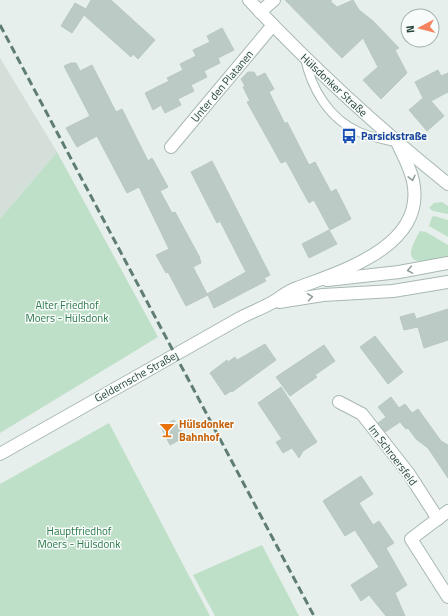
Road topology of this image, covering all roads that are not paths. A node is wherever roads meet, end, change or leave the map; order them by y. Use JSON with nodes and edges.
{"nodes":[{"id":1,"x":249,"y":0,"type":"edge"},
{"id":2,"x":274,"y":0,"type":"edge"},
{"id":3,"x":260,"y":12,"type":"junction"},
{"id":4,"x":272,"y":25,"type":"junction"},
{"id":5,"x":304,"y":58,"type":"junction"},
{"id":6,"x":397,"y":142,"type":"junction"},
{"id":7,"x":171,"y":147,"type":"dead end"},
{"id":8,"x":448,"y":184,"type":"edge"},
{"id":9,"x":448,"y":263,"type":"edge"},
{"id":10,"x":318,"y":281,"type":"junction"},
{"id":11,"x":448,"y":282,"type":"edge"},
{"id":12,"x":272,"y":303,"type":"junction"},
{"id":13,"x":339,"y":402,"type":"dead end"},
{"id":14,"x":0,"y":454,"type":"edge"},
{"id":15,"x":448,"y":511,"type":"edge"},
{"id":16,"x":438,"y":519,"type":"junction"},
{"id":17,"x":448,"y":597,"type":"edge"}],
"edges":[{"from":1,"to":3,"type":"street","name":"Hülsdonker Straße"},
{"from":2,"to":3,"type":"street"},
{"from":3,"to":4,"type":"street","name":"Hülsdonker Straße"},
{"from":4,"to":5,"type":"street","name":"Hülsdonker Straße"},
{"from":4,"to":7,"type":"street","name":"Unter den Platanen"},
{"from":5,"to":6,"type":"street","name":"Hülsdonker Straße"},
{"from":5,"to":6,"type":"lane"},
{"from":6,"to":8,"type":"street","name":"Hülsdonker Straße"},
{"from":6,"to":10,"type":"street","name":"Geldernsche Straße","one_way":true},
{"from":9,"to":10,"type":"street","name":"Geldernsche Straße","one_way":true},
{"from":10,"to":12,"type":"street","name":"Geldernsche Straße"},
{"from":12,"to":11,"type":"street","name":"Geldernsche Straße","one_way":true},
{"from":12,"to":14,"type":"street","name":"Geldernsche Straße"},
{"from":13,"to":16,"type":"street","name":"Im Schroersfeld"},
{"from":15,"to":16,"type":"street"},
{"from":16,"to":17,"type":"street"}]}
